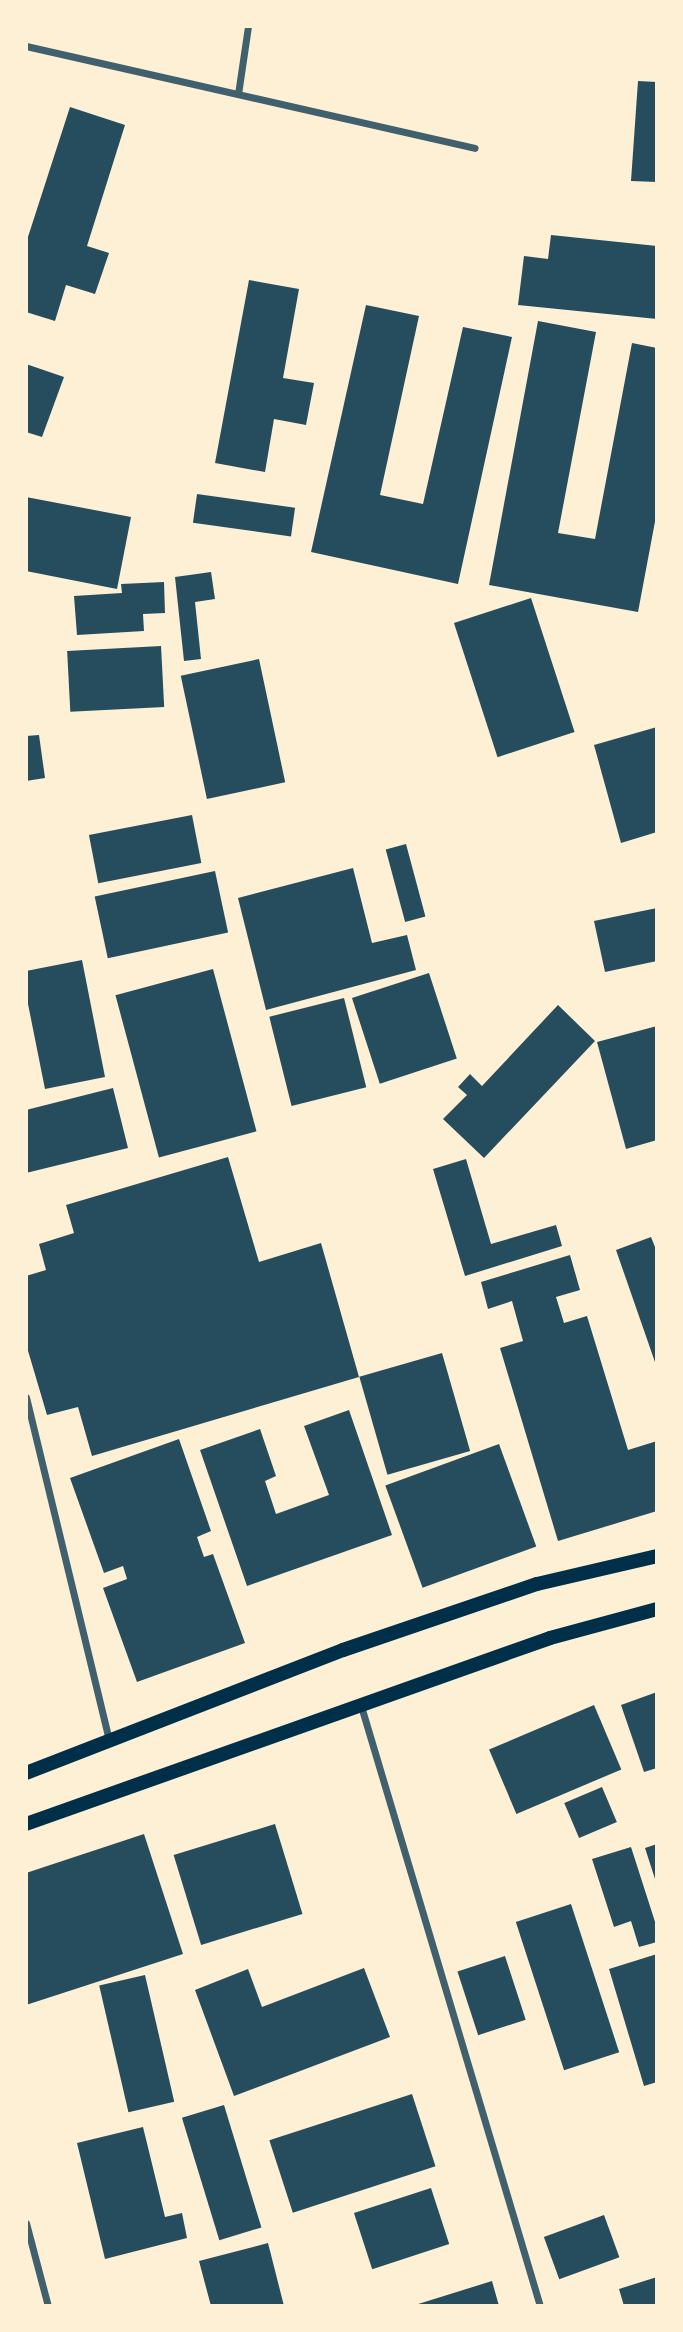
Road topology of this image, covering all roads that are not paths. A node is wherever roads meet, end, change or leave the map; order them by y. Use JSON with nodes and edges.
{"nodes":[{"id":1,"x":248,"y":26,"type":"edge"},
{"id":2,"x":26,"y":46,"type":"edge"},
{"id":3,"x":238,"y":94,"type":"junction"},
{"id":4,"x":475,"y":148,"type":"dead end"},
{"id":5,"x":26,"y":1397,"type":"edge"},
{"id":6,"x":657,"y":1556,"type":"edge"},
{"id":7,"x":657,"y":1609,"type":"edge"},
{"id":8,"x":360,"y":1706,"type":"junction"},
{"id":9,"x":110,"y":1741,"type":"junction"},
{"id":10,"x":26,"y":1773,"type":"edge"},
{"id":11,"x":26,"y":1824,"type":"edge"},
{"id":12,"x":26,"y":2223,"type":"edge"},
{"id":13,"x":48,"y":2306,"type":"edge"},
{"id":14,"x":540,"y":2306,"type":"edge"}],
"edges":[{"from":1,"to":3,"type":"street"},
{"from":2,"to":3,"type":"street"},
{"from":3,"to":4,"type":"street"},
{"from":5,"to":9,"type":"street"},
{"from":6,"to":9,"type":"main road"},
{"from":7,"to":8,"type":"main road"},
{"from":8,"to":11,"type":"main road"},
{"from":8,"to":14,"type":"street"},
{"from":9,"to":10,"type":"main road"},
{"from":12,"to":13,"type":"street"}]}
